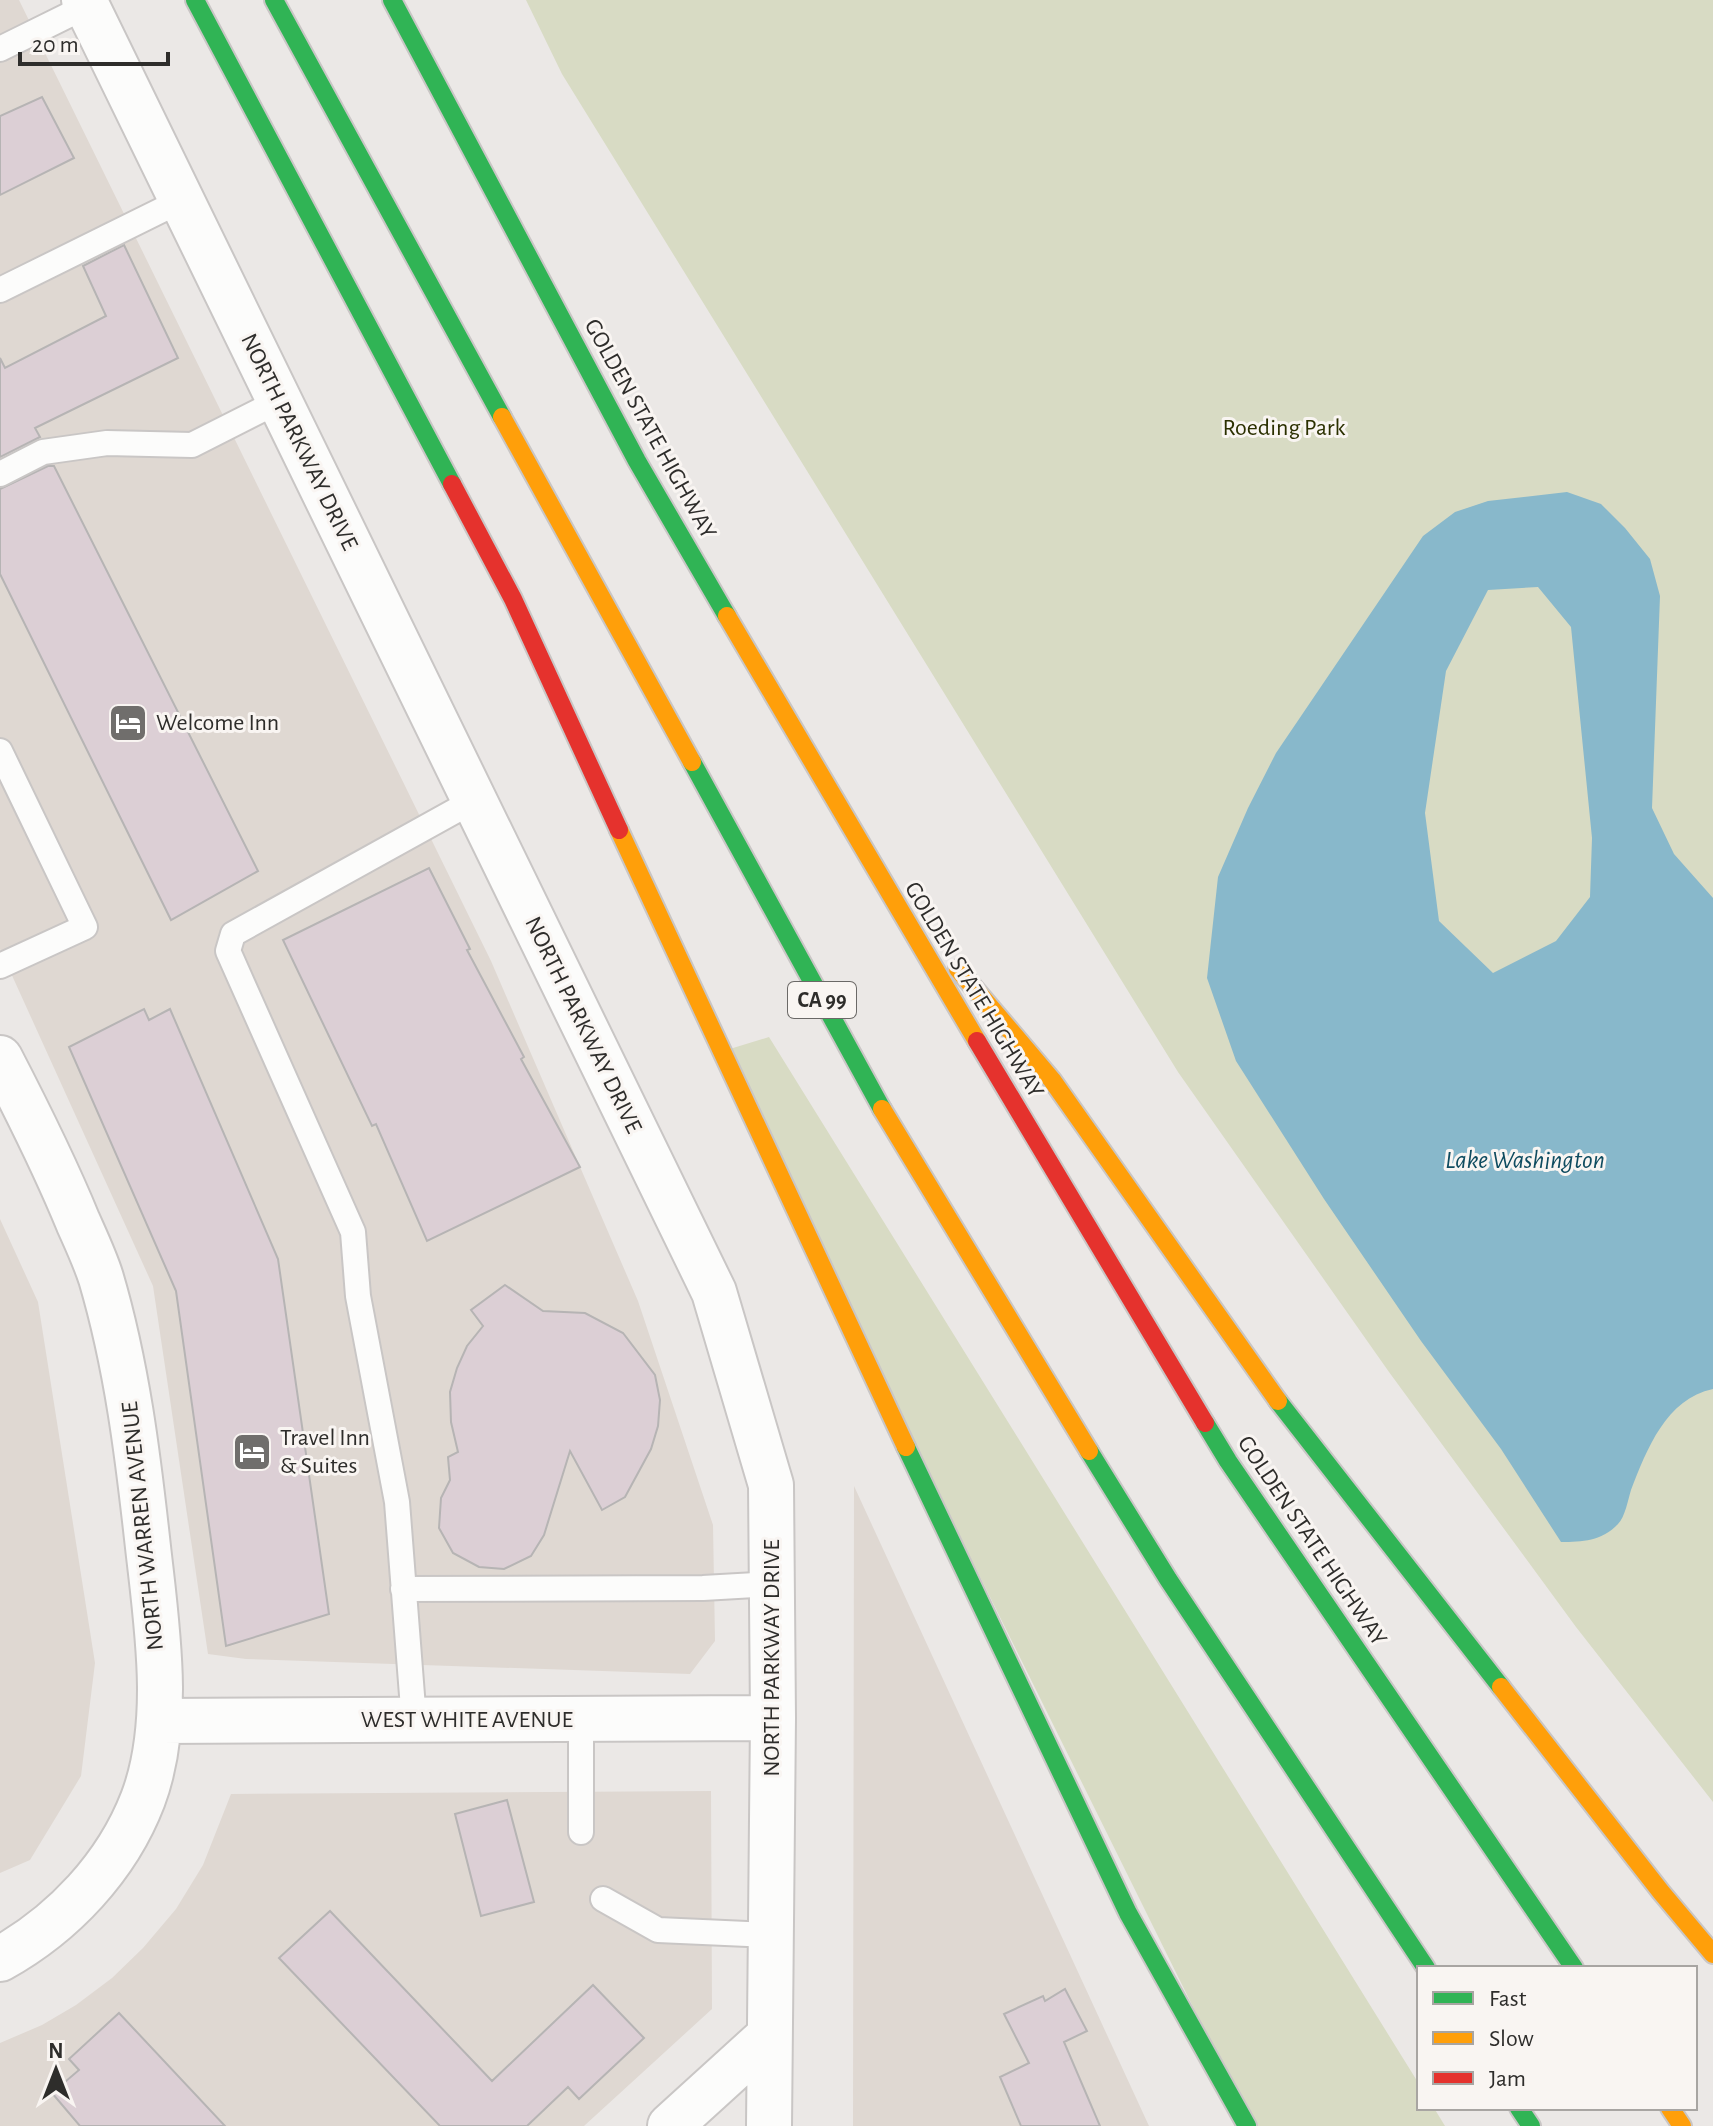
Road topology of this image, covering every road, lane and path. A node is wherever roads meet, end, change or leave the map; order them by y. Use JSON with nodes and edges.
{"nodes":[{"id":1,"x":195,"y":0,"type":"edge"},
{"id":2,"x":274,"y":0,"type":"edge"},
{"id":3,"x":392,"y":0,"type":"edge"},
{"id":4,"x":85,"y":3,"type":"edge"},
{"id":5,"x":0,"y":49,"type":"edge"},
{"id":6,"x":182,"y":200,"type":"junction"},
{"id":7,"x":0,"y":290,"type":"edge"},
{"id":8,"x":279,"y":401,"type":"junction"},
{"id":9,"x":0,"y":474,"type":"edge"},
{"id":10,"x":0,"y":751,"type":"edge"},
{"id":11,"x":473,"y":801,"type":"junction"},
{"id":12,"x":877,"y":875,"type":"junction"},
{"id":13,"x":0,"y":966,"type":"edge"},
{"id":14,"x":0,"y":1058,"type":"edge"},
{"id":15,"x":772,"y":1584,"type":"junction"},
{"id":16,"x":403,"y":1589,"type":"junction"},
{"id":17,"x":773,"y":1718,"type":"junction"},
{"id":18,"x":581,"y":1719,"type":"junction"},
{"id":19,"x":160,"y":1721,"type":"junction"},
{"id":20,"x":414,"y":1721,"type":"junction"},
{"id":21,"x":581,"y":1832,"type":"dead end"},
{"id":22,"x":603,"y":1899,"type":"dead end"},
{"id":23,"x":771,"y":1935,"type":"junction"},
{"id":24,"x":1713,"y":1954,"type":"edge"},
{"id":25,"x":0,"y":1959,"type":"edge"},
{"id":26,"x":1425,"y":1966,"type":"edge"},
{"id":27,"x":1573,"y":1966,"type":"edge"},
{"id":28,"x":769,"y":2036,"type":"junction"},
{"id":29,"x":670,"y":2126,"type":"edge"},
{"id":30,"x":769,"y":2126,"type":"edge"},
{"id":31,"x":1247,"y":2126,"type":"edge"}],
"edges":[{"from":1,"to":31,"type":"highway"},
{"from":2,"to":26,"type":"highway","number":"CA 99"},
{"from":3,"to":12,"type":"highway","name":"GOLDEN STATE HIGHWAY"},
{"from":4,"to":5,"type":"lane"},
{"from":4,"to":6,"type":"street","name":"NORTH PARKWAY DRIVE"},
{"from":6,"to":7,"type":"lane"},
{"from":6,"to":8,"type":"street","name":"NORTH PARKWAY DRIVE"},
{"from":8,"to":9,"type":"lane"},
{"from":8,"to":11,"type":"street","name":"NORTH PARKWAY DRIVE"},
{"from":10,"to":13,"type":"lane"},
{"from":11,"to":15,"type":"street","name":"NORTH PARKWAY DRIVE"},
{"from":11,"to":16,"type":"lane"},
{"from":12,"to":24,"type":"highway"},
{"from":12,"to":27,"type":"highway","name":"GOLDEN STATE HIGHWAY"},
{"from":14,"to":19,"type":"street","name":"NORTH WARREN AVENUE"},
{"from":15,"to":16,"type":"lane"},
{"from":15,"to":17,"type":"street","name":"NORTH PARKWAY DRIVE"},
{"from":16,"to":20,"type":"lane"},
{"from":17,"to":18,"type":"street","name":"WEST WHITE AVENUE"},
{"from":17,"to":23,"type":"street","name":"NORTH PARKWAY DRIVE"},
{"from":18,"to":20,"type":"street","name":"WEST WHITE AVENUE"},
{"from":18,"to":21,"type":"lane"},
{"from":19,"to":20,"type":"street","name":"WEST WHITE AVENUE"},
{"from":19,"to":25,"type":"street","name":"NORTH WARREN AVENUE"},
{"from":22,"to":23,"type":"lane"},
{"from":23,"to":28,"type":"street","name":"NORTH PARKWAY DRIVE"},
{"from":28,"to":29,"type":"street"},
{"from":28,"to":30,"type":"street","name":"NORTH PARKWAY DRIVE"}]}
